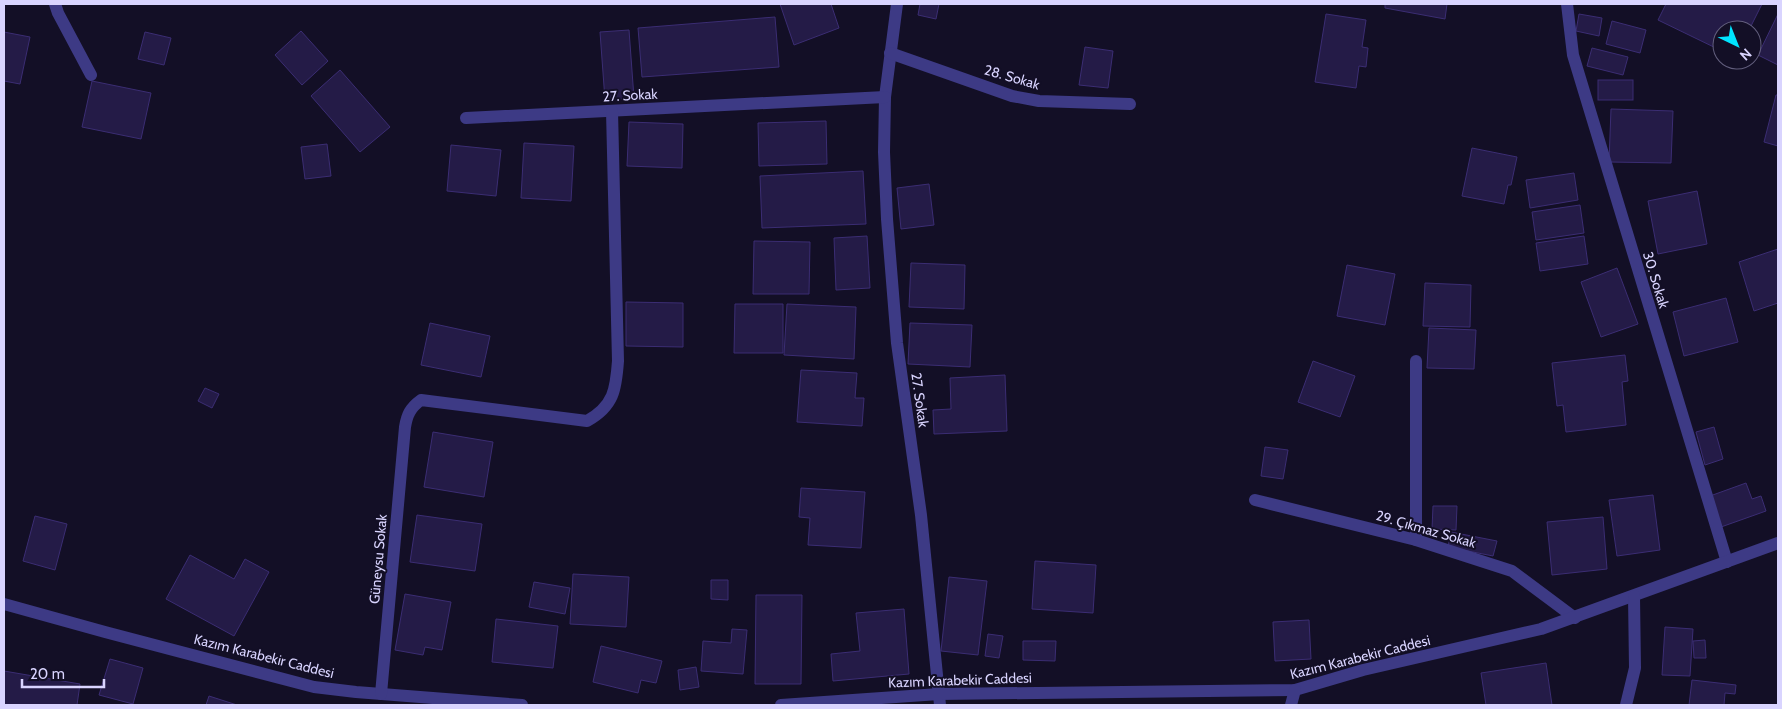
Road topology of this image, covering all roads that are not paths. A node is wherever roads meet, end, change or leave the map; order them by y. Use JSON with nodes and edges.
{"nodes":[{"id":1,"x":55,"y":4,"type":"edge"},
{"id":2,"x":897,"y":4,"type":"edge"},
{"id":3,"x":1567,"y":4,"type":"edge"},
{"id":4,"x":890,"y":53,"type":"junction"},
{"id":5,"x":91,"y":75,"type":"dead end"},
{"id":6,"x":885,"y":98,"type":"junction"},
{"id":7,"x":1130,"y":104,"type":"dead end"},
{"id":8,"x":612,"y":111,"type":"junction"},
{"id":9,"x":466,"y":118,"type":"dead end"},
{"id":10,"x":1416,"y":361,"type":"dead end"},
{"id":11,"x":1256,"y":500,"type":"dead end"},
{"id":12,"x":1416,"y":540,"type":"junction"},
{"id":13,"x":1778,"y":543,"type":"edge"},
{"id":14,"x":1727,"y":562,"type":"junction"},
{"id":15,"x":1634,"y":596,"type":"junction"},
{"id":16,"x":4,"y":604,"type":"edge"},
{"id":17,"x":1575,"y":618,"type":"junction"},
{"id":18,"x":1295,"y":690,"type":"junction"},
{"id":19,"x":356,"y":692,"type":"junction"},
{"id":20,"x":381,"y":694,"type":"junction"},
{"id":21,"x":939,"y":700,"type":"edge"},
{"id":22,"x":354,"y":705,"type":"edge"},
{"id":23,"x":522,"y":705,"type":"edge"},
{"id":24,"x":781,"y":705,"type":"edge"},
{"id":25,"x":1291,"y":705,"type":"edge"},
{"id":26,"x":1626,"y":705,"type":"edge"}],
"edges":[{"from":1,"to":5,"type":"street"},
{"from":2,"to":4,"type":"street","name":"27. Sokak"},
{"from":3,"to":14,"type":"street","name":"30. Sokak"},
{"from":4,"to":6,"type":"street","name":"27. Sokak"},
{"from":4,"to":7,"type":"street","name":"28. Sokak"},
{"from":6,"to":8,"type":"street","name":"27. Sokak"},
{"from":6,"to":21,"type":"street","name":"27. Sokak"},
{"from":8,"to":9,"type":"street","name":"27. Sokak"},
{"from":8,"to":20,"type":"street","name":"Güneysu Sokak"},
{"from":10,"to":12,"type":"street"},
{"from":11,"to":12,"type":"street","name":"29. Çıkmaz Sokak"},
{"from":12,"to":17,"type":"street","name":"29. Çıkmaz Sokak"},
{"from":13,"to":14,"type":"street","name":"Kazım Karabekir Caddesi"},
{"from":14,"to":15,"type":"street","name":"Kazım Karabekir Caddesi"},
{"from":15,"to":17,"type":"street","name":"Kazım Karabekir Caddesi"},
{"from":15,"to":26,"type":"street"},
{"from":16,"to":19,"type":"street","name":"Kazım Karabekir Caddesi"},
{"from":17,"to":18,"type":"street","name":"Kazım Karabekir Caddesi"},
{"from":18,"to":21,"type":"street","name":"Kazım Karabekir Caddesi"},
{"from":18,"to":25,"type":"street"},
{"from":19,"to":20,"type":"street","name":"Kazım Karabekir Caddesi"},
{"from":19,"to":22,"type":"street"},
{"from":20,"to":23,"type":"street","name":"Kazım Karabekir Caddesi"},
{"from":21,"to":24,"type":"street","name":"Kazım Karabekir Caddesi"}]}
